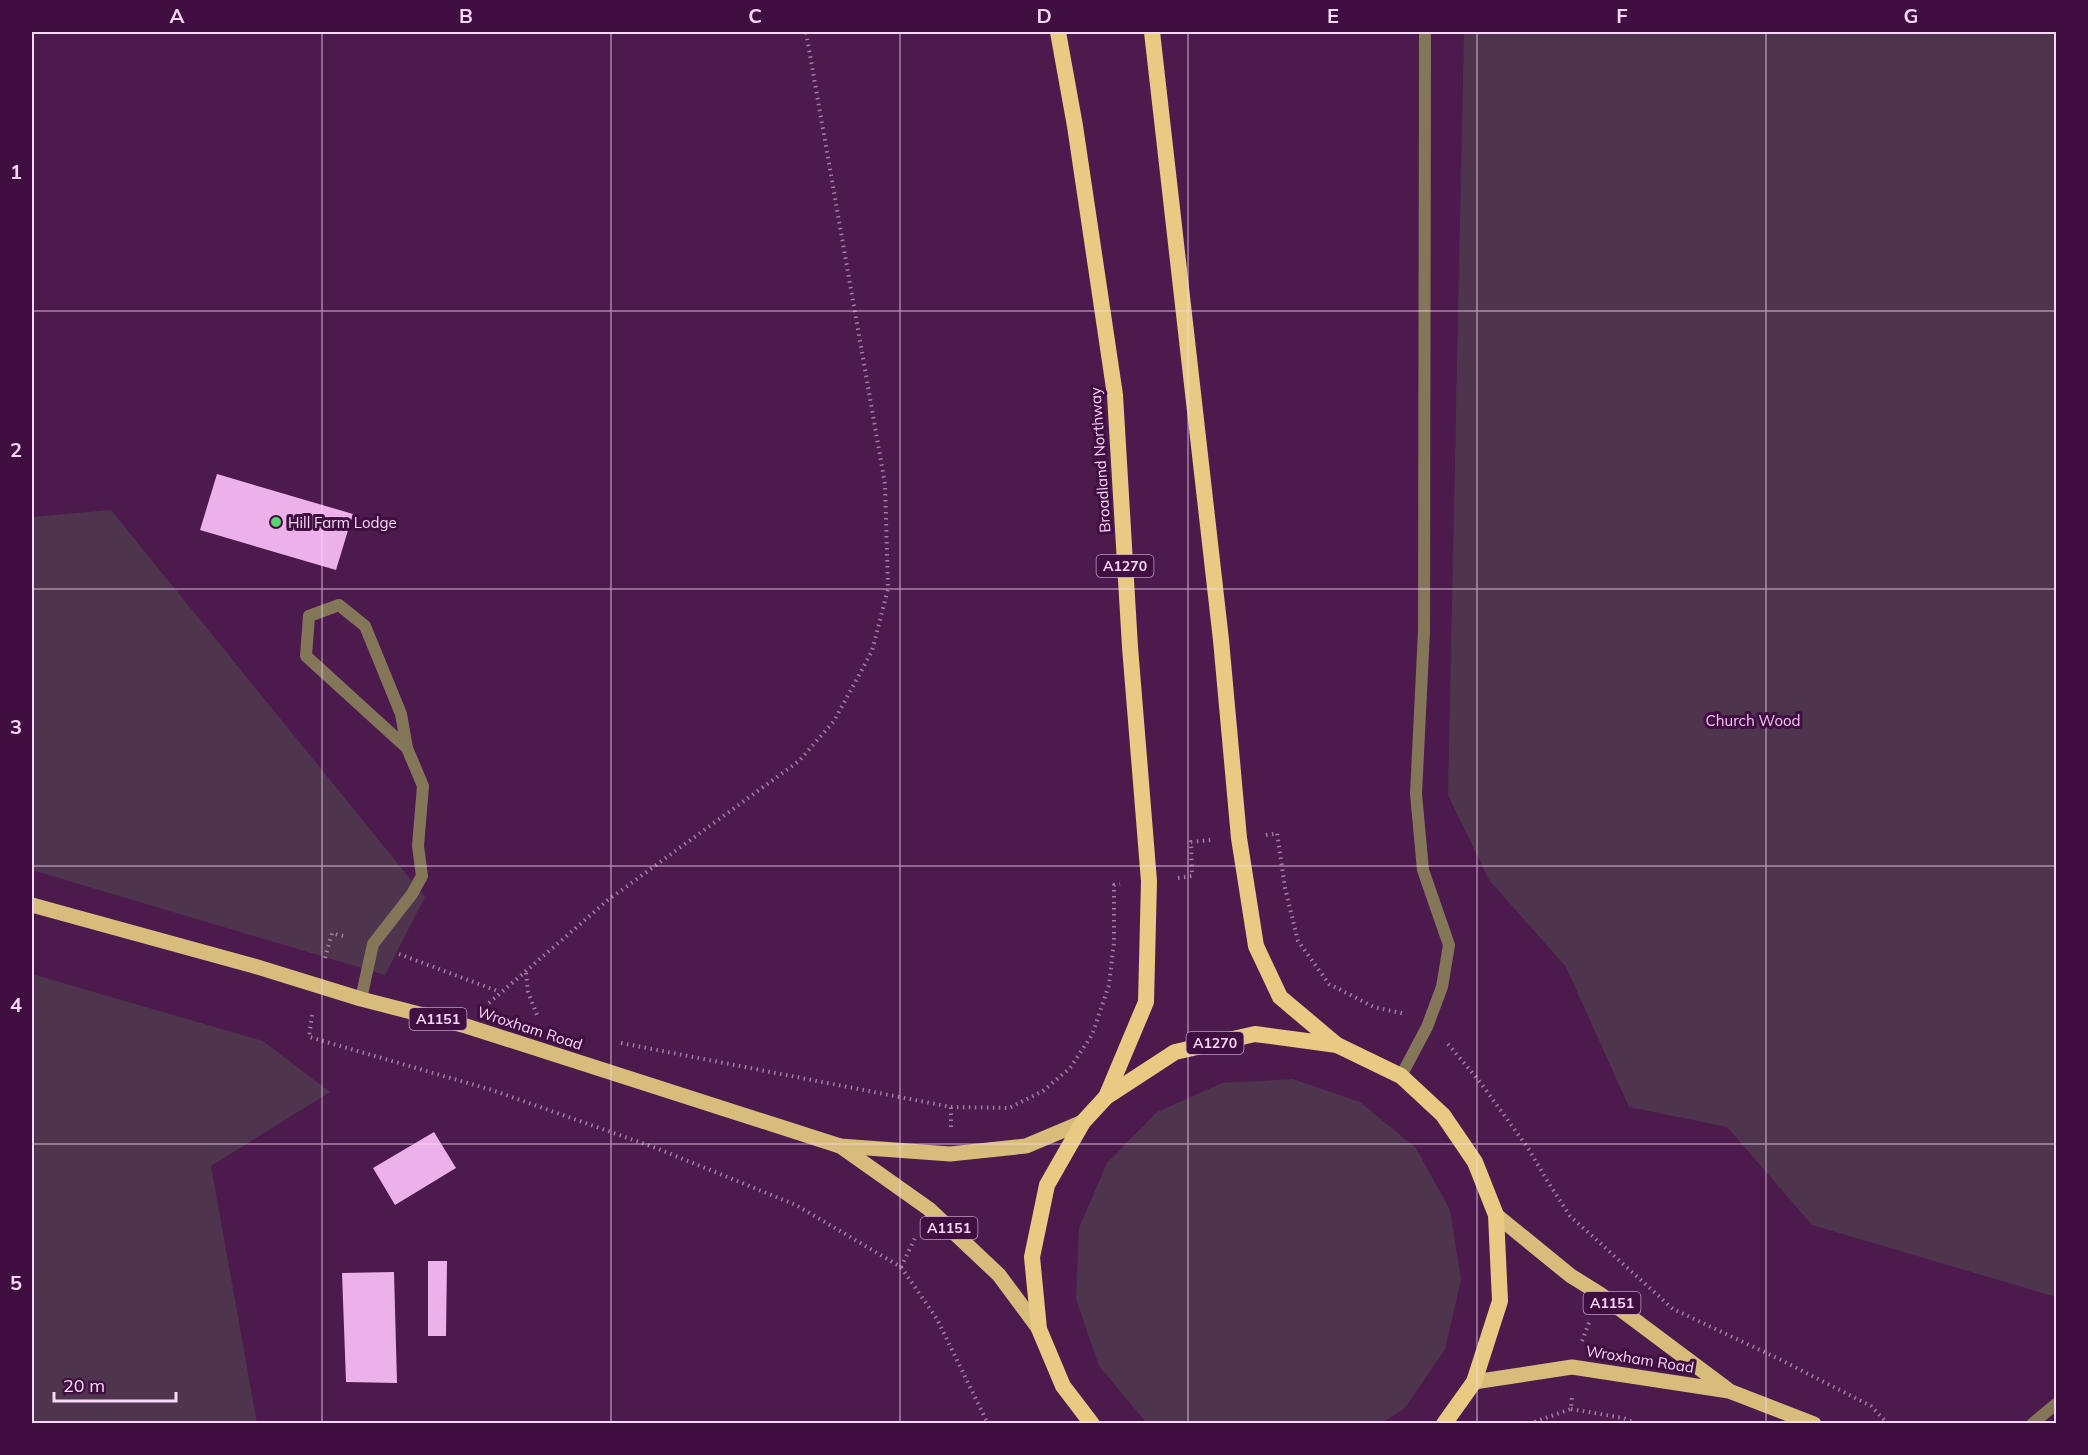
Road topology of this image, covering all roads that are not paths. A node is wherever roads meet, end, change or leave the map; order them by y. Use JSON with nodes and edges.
{"nodes":[{"id":1,"x":1058,"y":32,"type":"edge"},
{"id":2,"x":1152,"y":32,"type":"edge"},
{"id":3,"x":1425,"y":32,"type":"edge"},
{"id":4,"x":407,"y":748,"type":"junction"},
{"id":5,"x":32,"y":905,"type":"edge"},
{"id":6,"x":362,"y":999,"type":"junction"},
{"id":7,"x":1337,"y":1044,"type":"junction"},
{"id":8,"x":1401,"y":1076,"type":"junction"},
{"id":9,"x":1106,"y":1097,"type":"junction"},
{"id":10,"x":1083,"y":1122,"type":"junction"},
{"id":11,"x":840,"y":1146,"type":"junction"},
{"id":12,"x":1496,"y":1215,"type":"junction"},
{"id":13,"x":1039,"y":1329,"type":"junction"},
{"id":14,"x":1474,"y":1382,"type":"junction"},
{"id":15,"x":1729,"y":1391,"type":"junction"},
{"id":16,"x":2056,"y":1404,"type":"edge"},
{"id":17,"x":1092,"y":1424,"type":"edge"},
{"id":18,"x":1444,"y":1424,"type":"edge"},
{"id":19,"x":1814,"y":1424,"type":"edge"},
{"id":20,"x":2032,"y":1424,"type":"edge"}],
"edges":[{"from":1,"to":9,"type":"highway","name":"Broadland Northway","number":"A1270"},
{"from":2,"to":7,"type":"highway","number":"A1270"},
{"from":3,"to":8,"type":"street"},
{"from":4,"to":4,"type":"street"},
{"from":4,"to":6,"type":"street"},
{"from":5,"to":6,"type":"main road","name":"Wroxham Road","number":"A1151"},
{"from":6,"to":11,"type":"main road","name":"Wroxham Road","number":"A1151"},
{"from":7,"to":8,"type":"highway","number":"A1270"},
{"from":7,"to":9,"type":"highway","number":"A1270"},
{"from":8,"to":12,"type":"highway","number":"A1270"},
{"from":9,"to":10,"type":"highway","number":"A1270"},
{"from":10,"to":11,"type":"main road","name":"Wroxham Road","number":"A1151"},
{"from":10,"to":13,"type":"highway","number":"A1270"},
{"from":11,"to":13,"type":"main road","name":"Wroxham Road","number":"A1151"},
{"from":12,"to":14,"type":"highway","number":"A1270"},
{"from":12,"to":15,"type":"main road","name":"Wroxham Road","number":"A1151"},
{"from":13,"to":17,"type":"highway","number":"A1270"},
{"from":14,"to":15,"type":"main road","name":"Wroxham Road","number":"A1151"},
{"from":14,"to":18,"type":"highway","number":"A1270"},
{"from":15,"to":19,"type":"main road","name":"Wroxham Road","number":"A1151"},
{"from":16,"to":20,"type":"street"}]}
